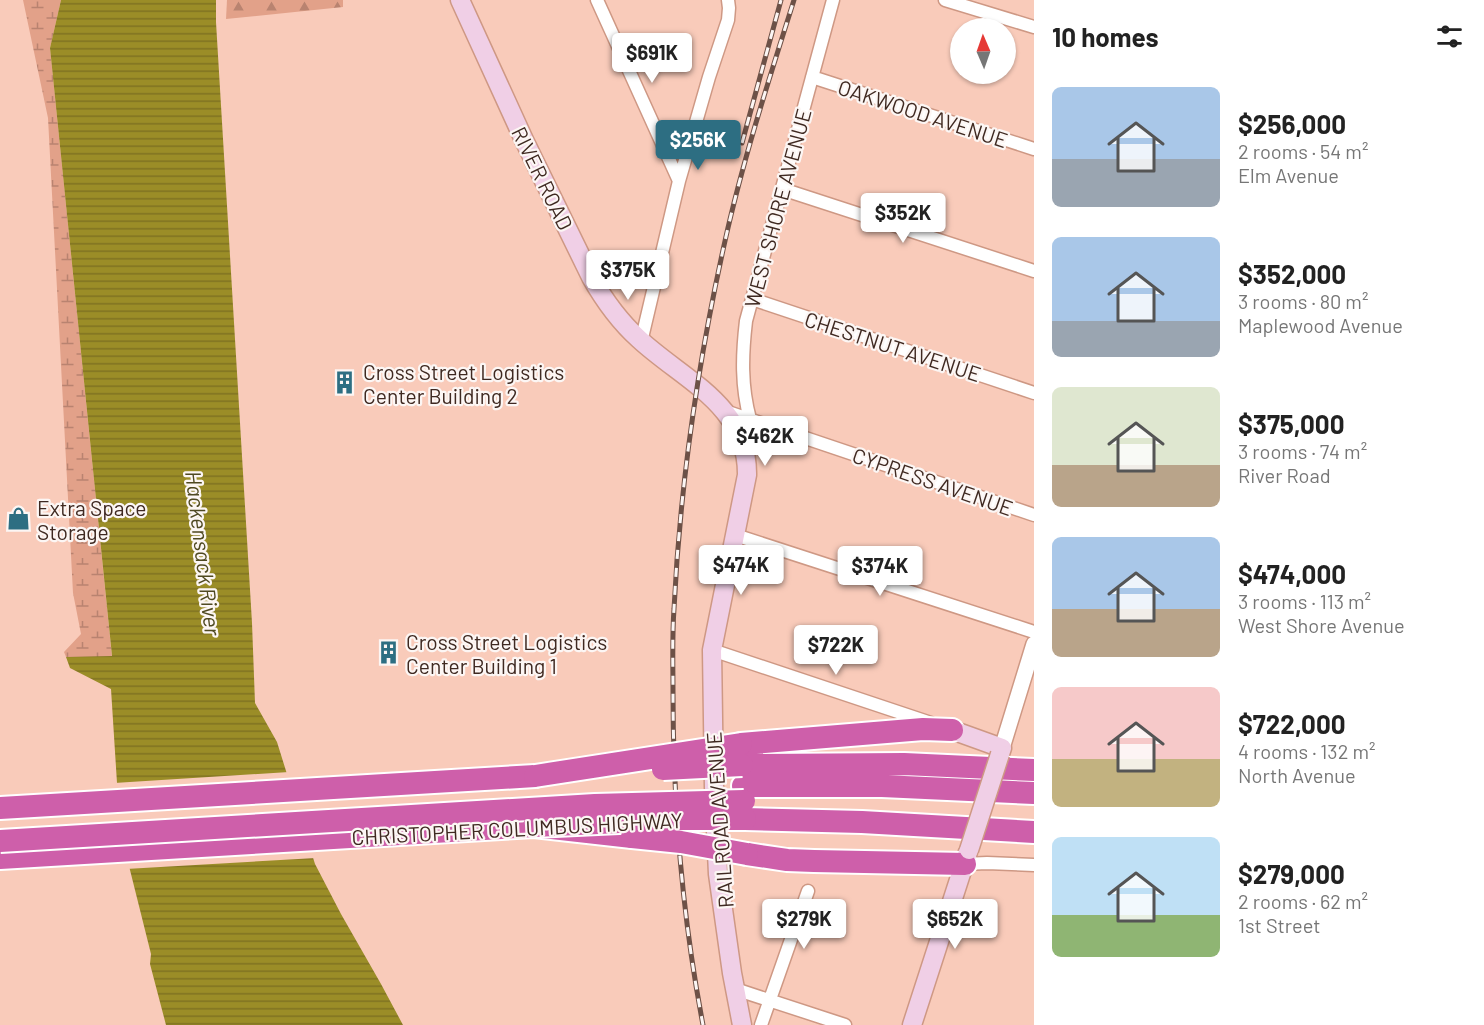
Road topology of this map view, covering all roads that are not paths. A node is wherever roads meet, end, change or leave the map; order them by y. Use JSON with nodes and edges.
{"nodes":[{"id":1,"x":460,"y":0,"type":"edge"},
{"id":2,"x":597,"y":0,"type":"edge"},
{"id":3,"x":728,"y":0,"type":"edge"},
{"id":4,"x":833,"y":0,"type":"edge"},
{"id":5,"x":945,"y":0,"type":"edge"},
{"id":6,"x":1034,"y":27,"type":"edge"},
{"id":7,"x":812,"y":77,"type":"junction"},
{"id":8,"x":1034,"y":148,"type":"edge"},
{"id":9,"x":679,"y":181,"type":"junction"},
{"id":10,"x":782,"y":189,"type":"junction"},
{"id":11,"x":1034,"y":271,"type":"edge"},
{"id":12,"x":752,"y":299,"type":"junction"},
{"id":13,"x":641,"y":342,"type":"junction"},
{"id":14,"x":701,"y":390,"type":"joint"},
{"id":15,"x":1034,"y":393,"type":"edge"},
{"id":16,"x":725,"y":411,"type":"junction"},
{"id":17,"x":750,"y":419,"type":"junction"},
{"id":18,"x":1034,"y":516,"type":"edge"},
{"id":19,"x":735,"y":535,"type":"junction"},
{"id":20,"x":1034,"y":632,"type":"edge"},
{"id":21,"x":1034,"y":644,"type":"edge"},
{"id":22,"x":711,"y":650,"type":"junction"},
{"id":23,"x":952,"y":730,"type":"junction"},
{"id":24,"x":1001,"y":751,"type":"junction"},
{"id":25,"x":1034,"y":770,"type":"edge"},
{"id":26,"x":743,"y":783,"type":"junction"},
{"id":27,"x":1034,"y":793,"type":"edge"},
{"id":28,"x":0,"y":808,"type":"edge"},
{"id":29,"x":1034,"y":808,"type":"edge"},
{"id":30,"x":0,"y":825,"type":"edge"},
{"id":31,"x":534,"y":826,"type":"junction"},
{"id":32,"x":1034,"y":832,"type":"edge"},
{"id":33,"x":0,"y":841,"type":"edge"},
{"id":34,"x":967,"y":857,"type":"junction"},
{"id":35,"x":0,"y":858,"type":"edge"},
{"id":36,"x":1034,"y":865,"type":"edge"},
{"id":37,"x":808,"y":891,"type":"dead end"},
{"id":38,"x":735,"y":989,"type":"junction"},
{"id":39,"x":770,"y":999,"type":"junction"},
{"id":40,"x":742,"y":1025,"type":"edge"},
{"id":41,"x":761,"y":1025,"type":"edge"},
{"id":42,"x":846,"y":1025,"type":"edge"},
{"id":43,"x":912,"y":1025,"type":"edge"}],
"edges":[{"from":1,"to":13,"type":"main road","name":"RIVER ROAD"},
{"from":2,"to":9,"type":"street"},
{"from":3,"to":9,"type":"street"},
{"from":4,"to":7,"type":"street","name":"WEST SHORE AVENUE"},
{"from":5,"to":6,"type":"street"},
{"from":7,"to":8,"type":"street","name":"OAKWOOD AVENUE"},
{"from":7,"to":10,"type":"street","name":"WEST SHORE AVENUE"},
{"from":9,"to":13,"type":"street"},
{"from":10,"to":11,"type":"street"},
{"from":10,"to":12,"type":"street","name":"WEST SHORE AVENUE"},
{"from":12,"to":15,"type":"street","name":"CHESTNUT AVENUE"},
{"from":12,"to":17,"type":"street","name":"WEST SHORE AVENUE"},
{"from":13,"to":14,"type":"main road","name":"RIVER ROAD"},
{"from":14,"to":16,"type":"main road","name":"CYPRESS AVENUE"},
{"from":16,"to":17,"type":"street","name":"CYPRESS AVENUE"},
{"from":16,"to":19,"type":"main road"},
{"from":17,"to":18,"type":"street","name":"CYPRESS AVENUE"},
{"from":19,"to":20,"type":"street"},
{"from":19,"to":22,"type":"main road"},
{"from":21,"to":24,"type":"street"},
{"from":22,"to":23,"type":"street"},
{"from":22,"to":38,"type":"main road","name":"RAILROAD AVENUE"},
{"from":23,"to":24,"type":"main road"},
{"from":23,"to":26,"type":"highway"},
{"from":24,"to":34,"type":"main road","bridge":true},
{"from":25,"to":26,"type":"highway","name":"CHRISTOPHER COLUMBUS HIGHWAY"},
{"from":26,"to":27,"type":"highway","name":"CHRISTOPHER COLUMBUS HIGHWAY"},
{"from":26,"to":28,"type":"highway","name":"CHRISTOPHER COLUMBUS HIGHWAY","bridge":true},
{"from":26,"to":29,"type":"highway","name":"CHRISTOPHER COLUMBUS HIGHWAY"},
{"from":26,"to":30,"type":"highway","name":"CHRISTOPHER COLUMBUS HIGHWAY"},
{"from":26,"to":31,"type":"highway","name":"CHRISTOPHER COLUMBUS HIGHWAY","bridge":true},
{"from":26,"to":32,"type":"highway","name":"CHRISTOPHER COLUMBUS HIGHWAY"},
{"from":26,"to":33,"type":"highway","name":"CHRISTOPHER COLUMBUS HIGHWAY","bridge":true},
{"from":31,"to":34,"type":"highway","bridge":true},
{"from":31,"to":35,"type":"highway","name":"CHRISTOPHER COLUMBUS HIGHWAY"},
{"from":34,"to":36,"type":"street"},
{"from":34,"to":43,"type":"main road"},
{"from":37,"to":39,"type":"street"},
{"from":38,"to":39,"type":"street"},
{"from":38,"to":40,"type":"main road","name":"RAILROAD AVENUE"},
{"from":39,"to":41,"type":"street"},
{"from":39,"to":42,"type":"street"}]}
